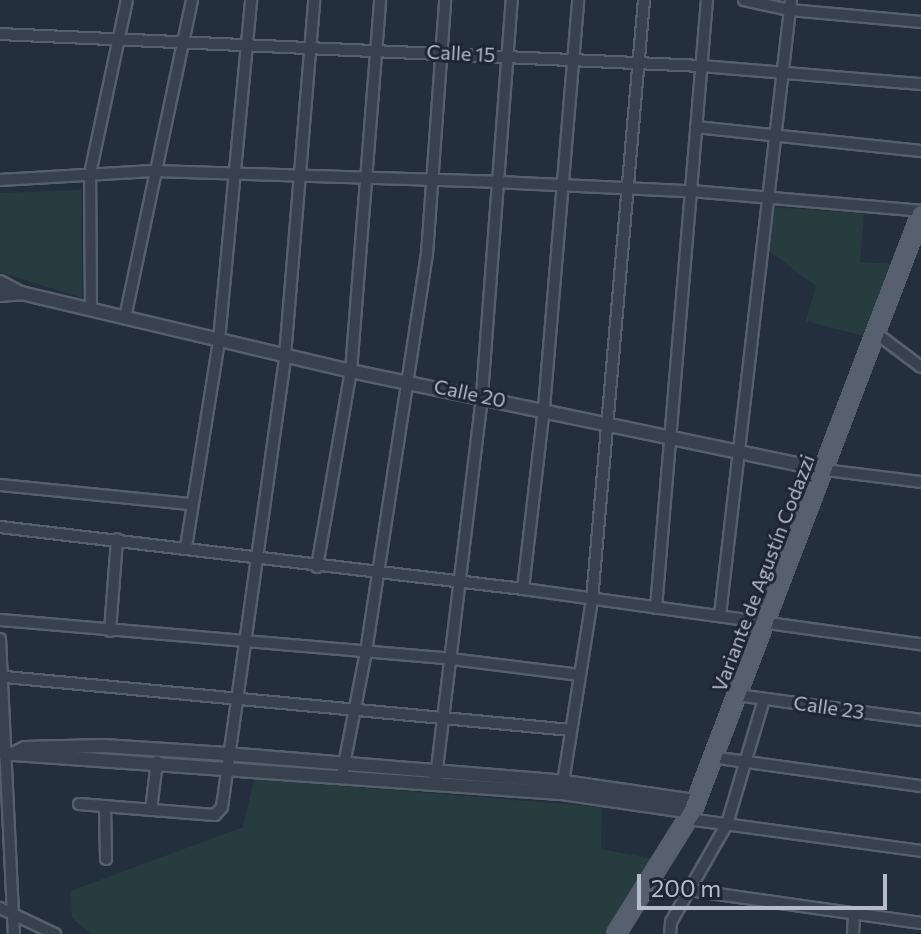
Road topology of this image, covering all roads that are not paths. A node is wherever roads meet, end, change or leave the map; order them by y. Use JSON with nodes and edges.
{"nodes":[{"id":1,"x":127,"y":0,"type":"edge"},
{"id":2,"x":192,"y":0,"type":"edge"},
{"id":3,"x":251,"y":0,"type":"edge"},
{"id":4,"x":314,"y":0,"type":"edge"},
{"id":5,"x":380,"y":0,"type":"edge"},
{"id":6,"x":445,"y":0,"type":"edge"},
{"id":7,"x":512,"y":0,"type":"edge"},
{"id":8,"x":578,"y":0,"type":"edge"},
{"id":9,"x":644,"y":0,"type":"edge"},
{"id":10,"x":707,"y":0,"type":"edge"},
{"id":11,"x":744,"y":0,"type":"edge"},
{"id":12,"x":791,"y":5,"type":"edge"},
{"id":13,"x":921,"y":22,"type":"edge"},
{"id":14,"x":0,"y":34,"type":"edge"},
{"id":15,"x":118,"y":41,"type":"junction"},
{"id":16,"x":183,"y":42,"type":"junction"},
{"id":17,"x":248,"y":45,"type":"junction"},
{"id":18,"x":376,"y":48,"type":"junction"},
{"id":19,"x":311,"y":49,"type":"junction"},
{"id":20,"x":441,"y":53,"type":"junction"},
{"id":21,"x":507,"y":56,"type":"junction"},
{"id":22,"x":573,"y":61,"type":"junction"},
{"id":23,"x":639,"y":63,"type":"junction"},
{"id":24,"x":701,"y":66,"type":"junction"},
{"id":25,"x":784,"y":71,"type":"junction"},
{"id":26,"x":921,"y":84,"type":"edge"},
{"id":27,"x":696,"y":127,"type":"junction"},
{"id":28,"x":776,"y":137,"type":"junction"},
{"id":29,"x":921,"y":151,"type":"edge"},
{"id":30,"x":153,"y":171,"type":"junction"},
{"id":31,"x":90,"y":174,"type":"junction"},
{"id":32,"x":238,"y":175,"type":"junction"},
{"id":33,"x":302,"y":177,"type":"junction"},
{"id":34,"x":369,"y":179,"type":"junction"},
{"id":35,"x":0,"y":180,"type":"edge"},
{"id":36,"x":432,"y":181,"type":"junction"},
{"id":37,"x":496,"y":182,"type":"junction"},
{"id":38,"x":560,"y":187,"type":"junction"},
{"id":39,"x":626,"y":189,"type":"junction"},
{"id":40,"x":690,"y":191,"type":"junction"},
{"id":41,"x":767,"y":200,"type":"junction"},
{"id":42,"x":921,"y":213,"type":"edge"},
{"id":43,"x":914,"y":253,"type":"edge"},
{"id":44,"x":0,"y":282,"type":"edge"},
{"id":45,"x":21,"y":293,"type":"junction"},
{"id":46,"x":0,"y":295,"type":"edge"},
{"id":47,"x":91,"y":309,"type":"junction"},
{"id":48,"x":125,"y":318,"type":"junction"},
{"id":49,"x":876,"y":333,"type":"junction"},
{"id":50,"x":219,"y":340,"type":"junction"},
{"id":51,"x":285,"y":356,"type":"junction"},
{"id":52,"x":921,"y":367,"type":"edge"},
{"id":53,"x":351,"y":371,"type":"junction"},
{"id":54,"x":408,"y":380,"type":"junction"},
{"id":55,"x":482,"y":395,"type":"junction"},
{"id":56,"x":544,"y":408,"type":"junction"},
{"id":57,"x":605,"y":424,"type":"junction"},
{"id":58,"x":673,"y":439,"type":"junction"},
{"id":59,"x":737,"y":451,"type":"junction"},
{"id":60,"x":825,"y":470,"type":"junction"},
{"id":61,"x":921,"y":482,"type":"edge"},
{"id":62,"x":0,"y":485,"type":"edge"},
{"id":63,"x":192,"y":504,"type":"junction"},
{"id":64,"x":0,"y":527,"type":"edge"},
{"id":65,"x":117,"y":539,"type":"junction"},
{"id":66,"x":186,"y":547,"type":"junction"},
{"id":67,"x":254,"y":558,"type":"junction"},
{"id":68,"x":317,"y":567,"type":"junction"},
{"id":69,"x":377,"y":573,"type":"junction"},
{"id":70,"x":462,"y":583,"type":"junction"},
{"id":71,"x":523,"y":589,"type":"junction"},
{"id":72,"x":592,"y":600,"type":"junction"},
{"id":73,"x":656,"y":608,"type":"junction"},
{"id":74,"x":720,"y":615,"type":"junction"},
{"id":75,"x":0,"y":620,"type":"edge"},
{"id":76,"x":767,"y":622,"type":"junction"},
{"id":77,"x":110,"y":631,"type":"junction"},
{"id":78,"x":0,"y":639,"type":"edge"},
{"id":79,"x":242,"y":643,"type":"junction"},
{"id":80,"x":921,"y":644,"type":"edge"},
{"id":81,"x":366,"y":652,"type":"junction"},
{"id":82,"x":451,"y":659,"type":"junction"},
{"id":83,"x":579,"y":675,"type":"junction"},
{"id":84,"x":5,"y":677,"type":"junction"},
{"id":85,"x":737,"y":695,"type":"junction"},
{"id":86,"x":233,"y":696,"type":"junction"},
{"id":87,"x":764,"y":699,"type":"junction"},
{"id":88,"x":356,"y":708,"type":"junction"},
{"id":89,"x":447,"y":716,"type":"junction"},
{"id":90,"x":921,"y":720,"type":"edge"},
{"id":91,"x":571,"y":730,"type":"junction"},
{"id":92,"x":7,"y":753,"type":"edge"},
{"id":93,"x":711,"y":757,"type":"junction"},
{"id":94,"x":226,"y":760,"type":"junction"},
{"id":95,"x":157,"y":761,"type":"junction"},
{"id":96,"x":744,"y":762,"type":"junction"},
{"id":97,"x":342,"y":771,"type":"junction"},
{"id":98,"x":439,"y":772,"type":"junction"},
{"id":99,"x":432,"y":783,"type":"junction"},
{"id":100,"x":921,"y":786,"type":"edge"},
{"id":101,"x":562,"y":788,"type":"junction"},
{"id":102,"x":79,"y":804,"type":"dead end"},
{"id":103,"x":105,"y":806,"type":"junction"},
{"id":104,"x":151,"y":810,"type":"junction"},
{"id":105,"x":692,"y":811,"type":"junction"},
{"id":106,"x":727,"y":824,"type":"junction"},
{"id":107,"x":921,"y":851,"type":"edge"},
{"id":108,"x":106,"y":859,"type":"dead end"},
{"id":109,"x":647,"y":884,"type":"junction"},
{"id":110,"x":691,"y":892,"type":"junction"},
{"id":111,"x":0,"y":908,"type":"edge"},
{"id":112,"x":16,"y":913,"type":"junction"},
{"id":113,"x":854,"y":915,"type":"junction"},
{"id":114,"x":921,"y":923,"type":"edge"},
{"id":115,"x":14,"y":934,"type":"edge"},
{"id":116,"x":55,"y":934,"type":"edge"},
{"id":117,"x":616,"y":934,"type":"edge"},
{"id":118,"x":670,"y":934,"type":"edge"},
{"id":119,"x":853,"y":934,"type":"edge"}],
"edges":[{"from":1,"to":15,"type":"street"},
{"from":2,"to":16,"type":"street"},
{"from":3,"to":17,"type":"street"},
{"from":4,"to":19,"type":"street"},
{"from":5,"to":18,"type":"street"},
{"from":6,"to":20,"type":"street"},
{"from":7,"to":21,"type":"street"},
{"from":8,"to":22,"type":"street"},
{"from":9,"to":23,"type":"street"},
{"from":10,"to":24,"type":"street"},
{"from":11,"to":12,"type":"street"},
{"from":12,"to":13,"type":"street"},
{"from":12,"to":25,"type":"street"},
{"from":14,"to":15,"type":"street","name":"Calle 15"},
{"from":15,"to":16,"type":"street","name":"Calle 15"},
{"from":15,"to":31,"type":"street"},
{"from":16,"to":17,"type":"street","name":"Calle 15"},
{"from":16,"to":30,"type":"street"},
{"from":17,"to":19,"type":"street","name":"Calle 15"},
{"from":17,"to":32,"type":"street"},
{"from":18,"to":19,"type":"street","name":"Calle 15"},
{"from":18,"to":20,"type":"street","name":"Calle 15"},
{"from":18,"to":34,"type":"street"},
{"from":19,"to":33,"type":"street"},
{"from":20,"to":21,"type":"street","name":"Calle 15"},
{"from":20,"to":36,"type":"street"},
{"from":21,"to":22,"type":"street","name":"Calle 15"},
{"from":21,"to":37,"type":"street"},
{"from":22,"to":23,"type":"street","name":"Calle 15"},
{"from":22,"to":38,"type":"street"},
{"from":23,"to":24,"type":"street","name":"Calle 15"},
{"from":23,"to":39,"type":"street"},
{"from":24,"to":25,"type":"street","name":"Calle 15"},
{"from":24,"to":27,"type":"street"},
{"from":25,"to":26,"type":"street","name":"Calle 15"},
{"from":25,"to":28,"type":"street"},
{"from":27,"to":28,"type":"street"},
{"from":27,"to":40,"type":"street"},
{"from":28,"to":29,"type":"street"},
{"from":28,"to":41,"type":"street"},
{"from":30,"to":31,"type":"street"},
{"from":30,"to":32,"type":"street"},
{"from":30,"to":48,"type":"street"},
{"from":31,"to":35,"type":"street"},
{"from":31,"to":47,"type":"street"},
{"from":32,"to":33,"type":"street"},
{"from":32,"to":50,"type":"street"},
{"from":33,"to":34,"type":"street"},
{"from":33,"to":51,"type":"street"},
{"from":34,"to":36,"type":"street"},
{"from":34,"to":53,"type":"street"},
{"from":36,"to":37,"type":"street"},
{"from":36,"to":54,"type":"street"},
{"from":37,"to":38,"type":"street"},
{"from":37,"to":55,"type":"street"},
{"from":38,"to":39,"type":"street"},
{"from":38,"to":56,"type":"street"},
{"from":39,"to":40,"type":"street"},
{"from":39,"to":57,"type":"street"},
{"from":40,"to":41,"type":"street"},
{"from":40,"to":58,"type":"street"},
{"from":41,"to":42,"type":"street"},
{"from":41,"to":59,"type":"street"},
{"from":42,"to":43,"type":"main road","name":"Variante de Agustín Codazzi"},
{"from":43,"to":49,"type":"main road","name":"Variante de Agustín Codazzi"},
{"from":44,"to":45,"type":"street","name":"Calle 20"},
{"from":45,"to":46,"type":"street","name":"Calle 20"},
{"from":45,"to":47,"type":"street","name":"Calle 20"},
{"from":47,"to":48,"type":"street","name":"Calle 20"},
{"from":48,"to":50,"type":"street","name":"Calle 20"},
{"from":49,"to":52,"type":"street"},
{"from":49,"to":60,"type":"main road","name":"Variante de Agustín Codazzi"},
{"from":50,"to":51,"type":"street","name":"Calle 20"},
{"from":50,"to":63,"type":"street"},
{"from":51,"to":53,"type":"street","name":"Calle 20"},
{"from":51,"to":67,"type":"street"},
{"from":53,"to":54,"type":"street","name":"Calle 20"},
{"from":53,"to":68,"type":"street"},
{"from":54,"to":55,"type":"street","name":"Calle 20"},
{"from":54,"to":69,"type":"street"},
{"from":55,"to":56,"type":"street","name":"Calle 20"},
{"from":55,"to":70,"type":"street"},
{"from":56,"to":57,"type":"street","name":"Calle 20"},
{"from":56,"to":71,"type":"street"},
{"from":57,"to":58,"type":"street","name":"Calle 20"},
{"from":57,"to":72,"type":"street"},
{"from":58,"to":59,"type":"street","name":"Calle 20"},
{"from":58,"to":73,"type":"street"},
{"from":59,"to":60,"type":"street","name":"Calle 20"},
{"from":59,"to":74,"type":"street"},
{"from":60,"to":61,"type":"street","name":"Calle 20"},
{"from":60,"to":76,"type":"main road","name":"Variante de Agustín Codazzi"},
{"from":62,"to":63,"type":"street"},
{"from":63,"to":66,"type":"street"},
{"from":64,"to":65,"type":"street"},
{"from":65,"to":66,"type":"street"},
{"from":65,"to":77,"type":"street"},
{"from":66,"to":67,"type":"street"},
{"from":67,"to":68,"type":"street"},
{"from":67,"to":79,"type":"street"},
{"from":68,"to":69,"type":"street"},
{"from":69,"to":70,"type":"street"},
{"from":69,"to":81,"type":"street"},
{"from":70,"to":71,"type":"street"},
{"from":70,"to":82,"type":"street"},
{"from":71,"to":72,"type":"street"},
{"from":72,"to":73,"type":"street"},
{"from":72,"to":83,"type":"street"},
{"from":73,"to":74,"type":"street"},
{"from":74,"to":76,"type":"street"},
{"from":75,"to":77,"type":"street"},
{"from":76,"to":80,"type":"street"},
{"from":76,"to":85,"type":"main road","name":"Variante de Agustín Codazzi"},
{"from":77,"to":79,"type":"street"},
{"from":78,"to":84,"type":"street"},
{"from":79,"to":81,"type":"street"},
{"from":79,"to":86,"type":"street"},
{"from":81,"to":82,"type":"street"},
{"from":81,"to":88,"type":"street"},
{"from":82,"to":83,"type":"street"},
{"from":82,"to":89,"type":"street"},
{"from":83,"to":91,"type":"street"},
{"from":84,"to":86,"type":"street"},
{"from":84,"to":92,"type":"street"},
{"from":85,"to":87,"type":"street","name":"Calle 23"},
{"from":85,"to":93,"type":"main road","name":"Variante de Agustín Codazzi"},
{"from":86,"to":88,"type":"street"},
{"from":86,"to":94,"type":"street"},
{"from":87,"to":90,"type":"street","name":"Calle 23"},
{"from":87,"to":96,"type":"street"},
{"from":88,"to":89,"type":"street"},
{"from":88,"to":97,"type":"street"},
{"from":89,"to":91,"type":"street"},
{"from":89,"to":98,"type":"street"},
{"from":91,"to":101,"type":"street"},
{"from":92,"to":94,"type":"street"},
{"from":92,"to":95,"type":"street"},
{"from":92,"to":112,"type":"street"},
{"from":93,"to":96,"type":"street"},
{"from":93,"to":105,"type":"main road","name":"Variante de Agustín Codazzi"},
{"from":94,"to":95,"type":"street"},
{"from":94,"to":97,"type":"street"},
{"from":94,"to":104,"type":"street"},
{"from":95,"to":104,"type":"street"},
{"from":96,"to":100,"type":"street"},
{"from":96,"to":106,"type":"street"},
{"from":97,"to":98,"type":"street"},
{"from":97,"to":99,"type":"street"},
{"from":98,"to":99,"type":"street"},
{"from":98,"to":101,"type":"street"},
{"from":99,"to":101,"type":"street"},
{"from":101,"to":105,"type":"street"},
{"from":102,"to":103,"type":"street"},
{"from":103,"to":104,"type":"street"},
{"from":103,"to":108,"type":"street"},
{"from":105,"to":106,"type":"street"},
{"from":105,"to":109,"type":"main road","name":"Variante de Agustín Codazzi"},
{"from":106,"to":107,"type":"street"},
{"from":106,"to":110,"type":"street"},
{"from":109,"to":110,"type":"street"},
{"from":109,"to":117,"type":"main road","name":"Variante de Agustín Codazzi"},
{"from":110,"to":113,"type":"street"},
{"from":110,"to":118,"type":"street"},
{"from":111,"to":112,"type":"street"},
{"from":112,"to":115,"type":"street"},
{"from":112,"to":116,"type":"street"},
{"from":113,"to":114,"type":"street"},
{"from":113,"to":119,"type":"street"}]}
